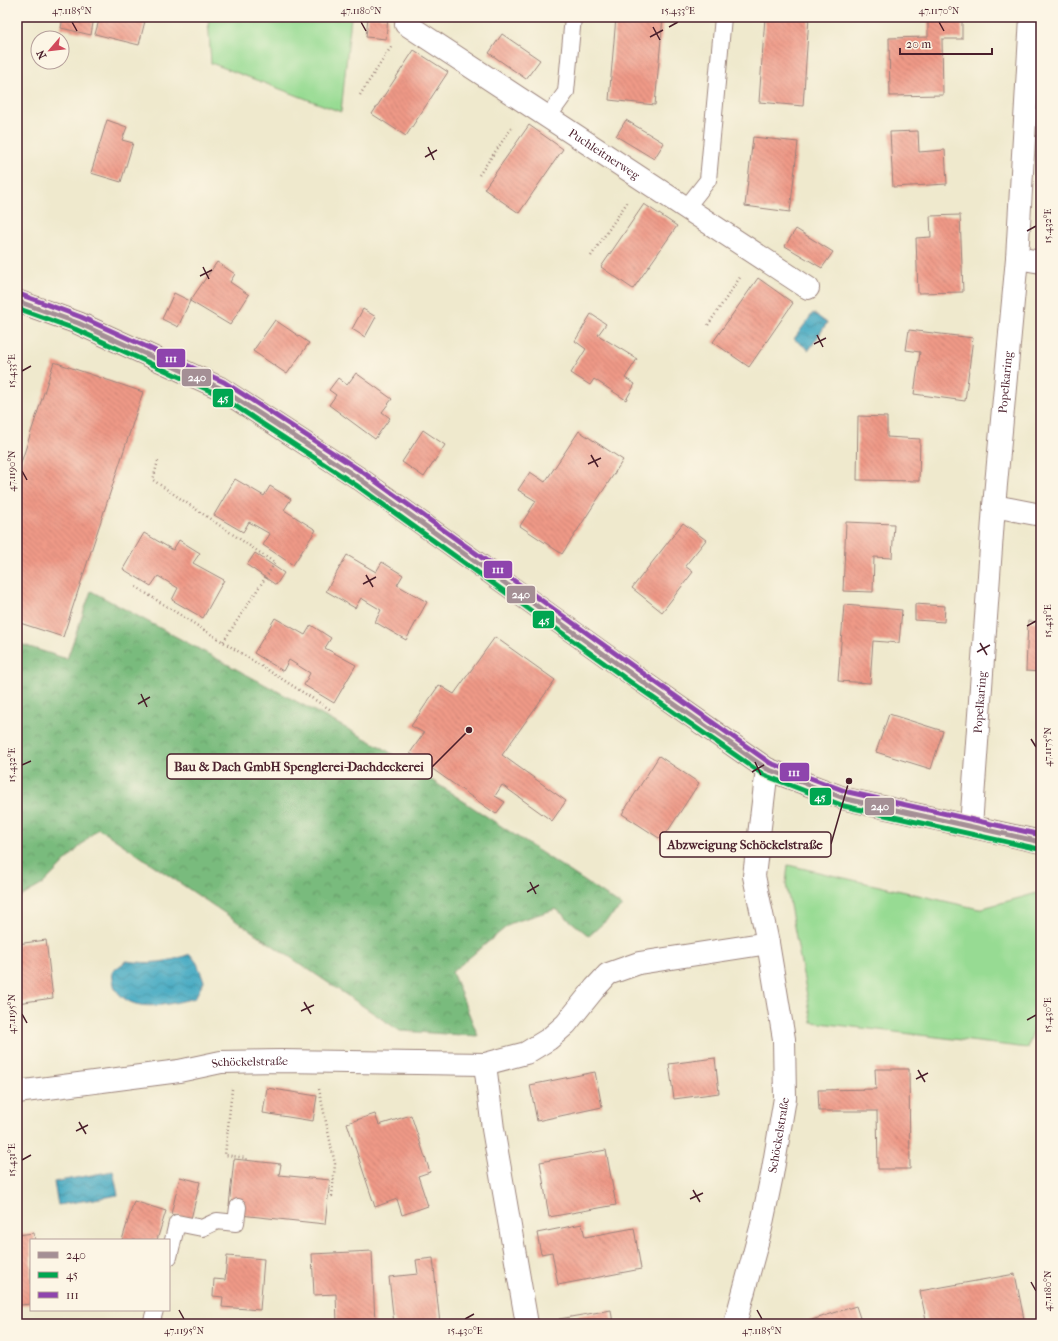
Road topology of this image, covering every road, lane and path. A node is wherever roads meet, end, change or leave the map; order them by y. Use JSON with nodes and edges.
{"nodes":[{"id":1,"x":573,"y":17,"type":"edge"},
{"id":2,"x":723,"y":17,"type":"edge"},
{"id":3,"x":1031,"y":17,"type":"edge"},
{"id":4,"x":406,"y":21,"type":"edge"},
{"id":5,"x":360,"y":95,"type":"dead end"},
{"id":6,"x":528,"y":104,"type":"junction"},
{"id":7,"x":548,"y":117,"type":"junction"},
{"id":8,"x":479,"y":176,"type":"dead end"},
{"id":9,"x":642,"y":179,"type":"junction"},
{"id":10,"x":686,"y":208,"type":"junction"},
{"id":11,"x":756,"y":254,"type":"junction"},
{"id":12,"x":591,"y":256,"type":"dead end"},
{"id":13,"x":1017,"y":258,"type":"junction"},
{"id":14,"x":1041,"y":262,"type":"edge"},
{"id":15,"x":808,"y":288,"type":"dead end"},
{"id":16,"x":17,"y":301,"type":"edge"},
{"id":17,"x":708,"y":325,"type":"dead end"},
{"id":18,"x":158,"y":461,"type":"dead end"},
{"id":19,"x":994,"y":506,"type":"junction"},
{"id":20,"x":1041,"y":515,"type":"edge"},
{"id":21,"x":136,"y":587,"type":"dead end"},
{"id":22,"x":223,"y":642,"type":"junction"},
{"id":23,"x":331,"y":710,"type":"dead end"},
{"id":24,"x":767,"y":769,"type":"junction"},
{"id":25,"x":970,"y":826,"type":"junction"},
{"id":26,"x":1041,"y":842,"type":"edge"},
{"id":27,"x":768,"y":943,"type":"junction"},
{"id":28,"x":234,"y":1062,"type":"junction"},
{"id":29,"x":312,"y":1062,"type":"junction"},
{"id":30,"x":485,"y":1064,"type":"junction"},
{"id":31,"x":17,"y":1092,"type":"edge"},
{"id":32,"x":246,"y":1160,"type":"dead end"},
{"id":33,"x":328,"y":1195,"type":"dead end"},
{"id":34,"x":238,"y":1207,"type":"dead end"},
{"id":35,"x":170,"y":1253,"type":"edge"},
{"id":36,"x":155,"y":1311,"type":"edge"},
{"id":37,"x":151,"y":1324,"type":"edge"},
{"id":38,"x":527,"y":1324,"type":"edge"},
{"id":39,"x":735,"y":1324,"type":"edge"}],
"edges":[{"from":1,"to":7,"type":"lane"},
{"from":2,"to":10,"type":"lane"},
{"from":3,"to":13,"type":"street","name":"Popelkaring"},
{"from":4,"to":5,"type":"path"},
{"from":4,"to":6,"type":"street","name":"Puchleitnerweg"},
{"from":6,"to":7,"type":"street","name":"Puchleitnerweg"},
{"from":6,"to":8,"type":"path"},
{"from":7,"to":9,"type":"street","name":"Puchleitnerweg"},
{"from":9,"to":10,"type":"street","name":"Puchleitnerweg"},
{"from":9,"to":12,"type":"path"},
{"from":10,"to":11,"type":"street","name":"Puchleitnerweg"},
{"from":11,"to":15,"type":"street","name":"Puchleitnerweg"},
{"from":11,"to":17,"type":"path"},
{"from":13,"to":14,"type":"street"},
{"from":13,"to":19,"type":"street","name":"Popelkaring"},
{"from":16,"to":24,"type":"street"},
{"from":18,"to":22,"type":"path"},
{"from":19,"to":20,"type":"street"},
{"from":19,"to":25,"type":"street","name":"Popelkaring"},
{"from":21,"to":22,"type":"path"},
{"from":22,"to":23,"type":"path"},
{"from":24,"to":25,"type":"street"},
{"from":24,"to":27,"type":"street","name":"Schöckelstraße"},
{"from":25,"to":26,"type":"street"},
{"from":27,"to":30,"type":"street","name":"Schöckelstraße"},
{"from":27,"to":39,"type":"street","name":"Schöckelstraße"},
{"from":28,"to":29,"type":"street","name":"Schöckelstraße"},
{"from":28,"to":31,"type":"street","name":"Schöckelstraße"},
{"from":28,"to":32,"type":"path"},
{"from":29,"to":30,"type":"street","name":"Schöckelstraße"},
{"from":29,"to":33,"type":"path"},
{"from":30,"to":38,"type":"street"},
{"from":34,"to":35,"type":"lane"},
{"from":36,"to":37,"type":"lane"}]}
